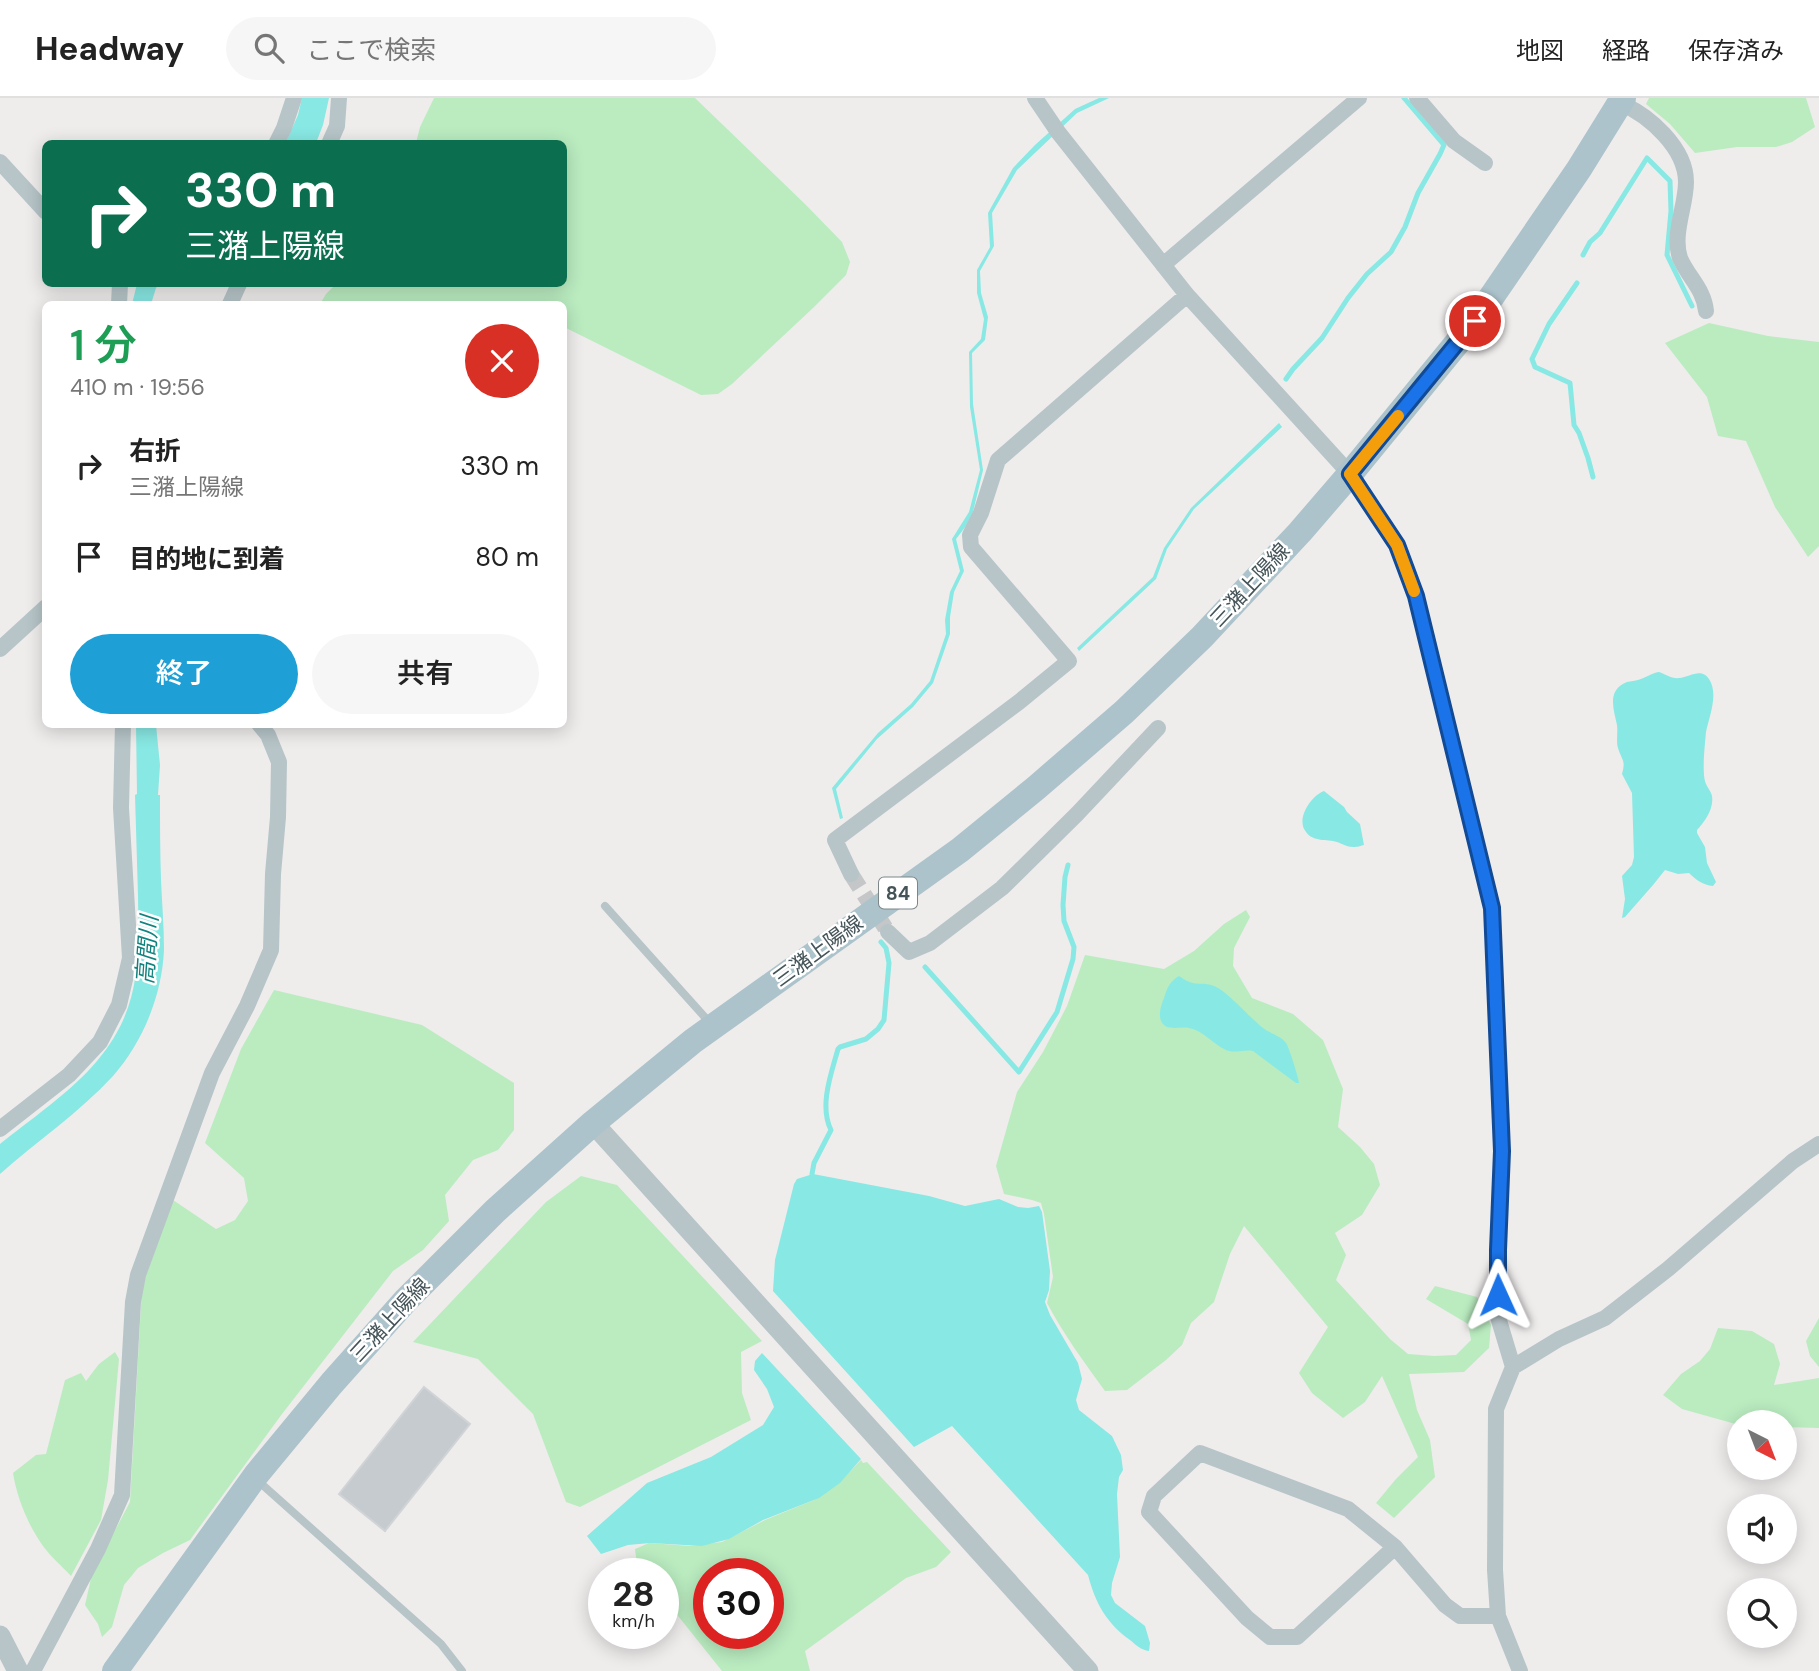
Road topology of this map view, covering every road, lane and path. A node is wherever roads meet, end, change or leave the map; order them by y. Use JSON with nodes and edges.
{"nodes":[{"id":1,"x":294,"y":98,"type":"edge"},
{"id":2,"x":339,"y":98,"type":"edge"},
{"id":3,"x":1035,"y":98,"type":"edge"},
{"id":4,"x":1359,"y":98,"type":"edge"},
{"id":5,"x":1418,"y":98,"type":"edge"},
{"id":6,"x":1621,"y":101,"type":"edge"},
{"id":7,"x":278,"y":140,"type":"edge"},
{"id":8,"x":331,"y":140,"type":"edge"},
{"id":9,"x":0,"y":162,"type":"edge"},
{"id":10,"x":1485,"y":163,"type":"dead end"},
{"id":11,"x":42,"y":208,"type":"edge"},
{"id":12,"x":1163,"y":265,"type":"junction"},
{"id":13,"x":1187,"y":295,"type":"junction"},
{"id":14,"x":1706,"y":311,"type":"dead end"},
{"id":15,"x":1350,"y":474,"type":"junction"},
{"id":16,"x":42,"y":611,"type":"edge"},
{"id":17,"x":0,"y":649,"type":"edge"},
{"id":18,"x":123,"y":728,"type":"edge"},
{"id":19,"x":262,"y":728,"type":"edge"},
{"id":20,"x":1158,"y":728,"type":"dead end"},
{"id":21,"x":851,"y":874,"type":"tunnel mouth"},
{"id":22,"x":605,"y":906,"type":"dead end"},
{"id":23,"x":888,"y":932,"type":"tunnel mouth"},
{"id":24,"x":713,"y":1026,"type":"junction"},
{"id":25,"x":593,"y":1123,"type":"junction"},
{"id":26,"x":0,"y":1129,"type":"edge"},
{"id":27,"x":1819,"y":1144,"type":"edge"},
{"id":28,"x":1513,"y":1367,"type":"junction"},
{"id":29,"x":254,"y":1478,"type":"junction"},
{"id":30,"x":1395,"y":1547,"type":"junction"},
{"id":31,"x":1499,"y":1616,"type":"junction"},
{"id":32,"x":0,"y":1636,"type":"edge"},
{"id":33,"x":18,"y":1671,"type":"edge"},
{"id":34,"x":33,"y":1671,"type":"edge"},
{"id":35,"x":115,"y":1671,"type":"edge"},
{"id":36,"x":462,"y":1671,"type":"edge"},
{"id":37,"x":1088,"y":1671,"type":"edge"},
{"id":38,"x":1520,"y":1671,"type":"edge"}],
"edges":[{"from":1,"to":7,"type":"street"},
{"from":2,"to":8,"type":"street"},
{"from":3,"to":12,"type":"street"},
{"from":4,"to":12,"type":"street"},
{"from":5,"to":10,"type":"street"},
{"from":6,"to":14,"type":"street"},
{"from":6,"to":15,"type":"main road","name":"三潴上陽線","number":"84"},
{"from":9,"to":11,"type":"street"},
{"from":12,"to":13,"type":"street"},
{"from":13,"to":15,"type":"street"},
{"from":13,"to":21,"type":"street"},
{"from":15,"to":24,"type":"main road","name":"三潴上陽線","number":"84"},
{"from":15,"to":28,"type":"street"},
{"from":16,"to":17,"type":"street"},
{"from":18,"to":26,"type":"street"},
{"from":19,"to":34,"type":"street"},
{"from":20,"to":23,"type":"street"},
{"from":22,"to":24,"type":"lane"},
{"from":24,"to":25,"type":"main road","name":"三潴上陽線","number":"84"},
{"from":25,"to":29,"type":"main road","name":"三潴上陽線","number":"84"},
{"from":25,"to":37,"type":"street"},
{"from":27,"to":28,"type":"street"},
{"from":28,"to":31,"type":"street"},
{"from":29,"to":35,"type":"main road","name":"三潴上陽線","number":"84"},
{"from":29,"to":36,"type":"lane"},
{"from":30,"to":30,"type":"street"},
{"from":30,"to":31,"type":"street"},
{"from":31,"to":38,"type":"street"},
{"from":32,"to":33,"type":"street"}]}
